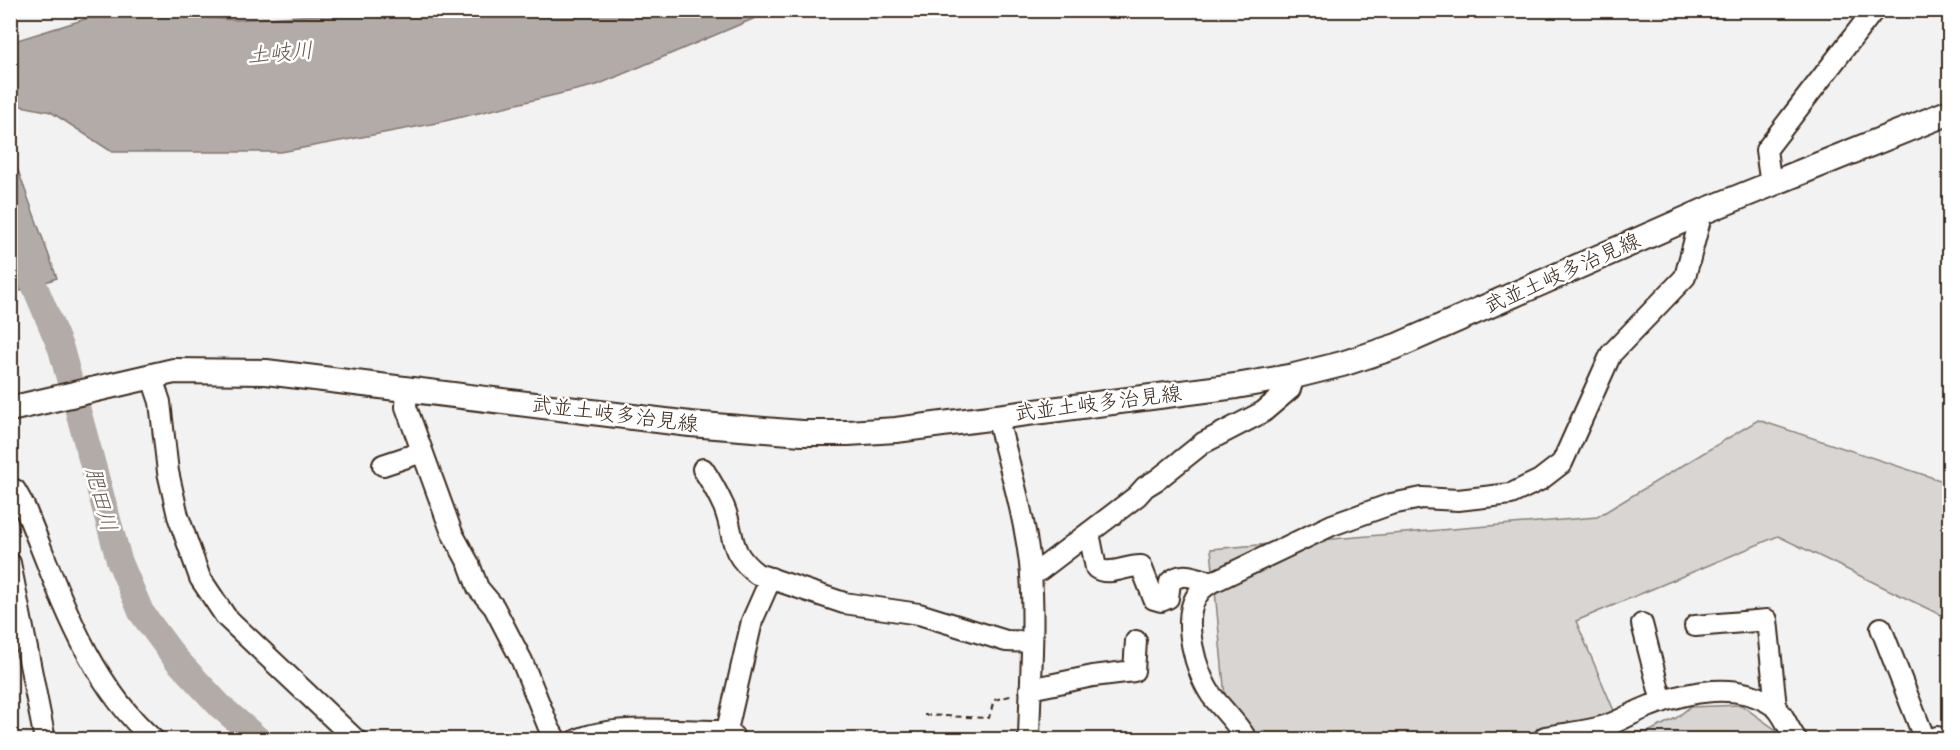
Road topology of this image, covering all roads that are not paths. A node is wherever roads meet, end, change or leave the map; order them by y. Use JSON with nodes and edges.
{"nodes":[{"id":1,"x":1874,"y":10,"type":"edge"},
{"id":2,"x":1950,"y":112,"type":"edge"},
{"id":3,"x":1771,"y":185,"type":"junction"},
{"id":4,"x":1702,"y":212,"type":"junction"},
{"id":5,"x":1294,"y":376,"type":"junction"},
{"id":6,"x":147,"y":385,"type":"junction"},
{"id":7,"x":407,"y":388,"type":"junction"},
{"id":8,"x":12,"y":414,"type":"edge"},
{"id":9,"x":997,"y":416,"type":"junction"},
{"id":10,"x":422,"y":452,"type":"junction"},
{"id":11,"x":383,"y":465,"type":"dead end"},
{"id":12,"x":703,"y":469,"type":"dead end"},
{"id":13,"x":10,"y":488,"type":"edge"},
{"id":14,"x":1089,"y":533,"type":"junction"},
{"id":15,"x":10,"y":563,"type":"edge"},
{"id":16,"x":1031,"y":574,"type":"junction"},
{"id":17,"x":771,"y":578,"type":"junction"},
{"id":18,"x":1212,"y":582,"type":"junction"},
{"id":19,"x":1642,"y":624,"type":"dead end"},
{"id":20,"x":1695,"y":626,"type":"dead end"},
{"id":21,"x":1881,"y":628,"type":"dead end"},
{"id":22,"x":1136,"y":641,"type":"dead end"},
{"id":23,"x":1032,"y":642,"type":"junction"},
{"id":24,"x":1030,"y":680,"type":"junction"},
{"id":25,"x":1662,"y":702,"type":"junction"},
{"id":26,"x":1776,"y":707,"type":"junction"},
{"id":27,"x":729,"y":735,"type":"edge"},
{"id":28,"x":45,"y":740,"type":"edge"},
{"id":29,"x":154,"y":740,"type":"edge"},
{"id":30,"x":356,"y":740,"type":"edge"},
{"id":31,"x":556,"y":740,"type":"edge"},
{"id":32,"x":576,"y":740,"type":"edge"},
{"id":33,"x":1029,"y":740,"type":"edge"},
{"id":34,"x":1247,"y":740,"type":"edge"},
{"id":35,"x":1543,"y":740,"type":"edge"},
{"id":36,"x":1797,"y":740,"type":"edge"},
{"id":37,"x":1926,"y":740,"type":"edge"},
{"id":38,"x":1946,"y":740,"type":"edge"}],
"edges":[{"from":1,"to":3,"type":"street"},
{"from":2,"to":3,"type":"main road","name":"武並土岐多治見線"},
{"from":3,"to":4,"type":"main road","name":"武並土岐多治見線"},
{"from":4,"to":5,"type":"main road","name":"武並土岐多治見線"},
{"from":4,"to":18,"type":"street"},
{"from":5,"to":9,"type":"main road","name":"武並土岐多治見線"},
{"from":5,"to":14,"type":"street"},
{"from":6,"to":7,"type":"main road","name":"武並土岐多治見線"},
{"from":6,"to":8,"type":"main road","name":"武並土岐多治見線"},
{"from":6,"to":30,"type":"street"},
{"from":7,"to":9,"type":"main road","name":"武並土岐多治見線"},
{"from":7,"to":10,"type":"street"},
{"from":9,"to":16,"type":"street"},
{"from":10,"to":11,"type":"street"},
{"from":10,"to":31,"type":"street"},
{"from":12,"to":17,"type":"street"},
{"from":13,"to":29,"type":"street"},
{"from":14,"to":16,"type":"street"},
{"from":14,"to":18,"type":"street"},
{"from":15,"to":28,"type":"street"},
{"from":16,"to":23,"type":"street"},
{"from":17,"to":23,"type":"street"},
{"from":17,"to":27,"type":"street"},
{"from":18,"to":34,"type":"street"},
{"from":19,"to":25,"type":"street"},
{"from":20,"to":26,"type":"street"},
{"from":21,"to":37,"type":"street"},
{"from":22,"to":24,"type":"street"},
{"from":23,"to":24,"type":"street"},
{"from":24,"to":33,"type":"street"},
{"from":25,"to":26,"type":"street"},
{"from":25,"to":35,"type":"street"},
{"from":26,"to":36,"type":"street"},
{"from":27,"to":32,"type":"street"},
{"from":37,"to":38,"type":"street"}]}
